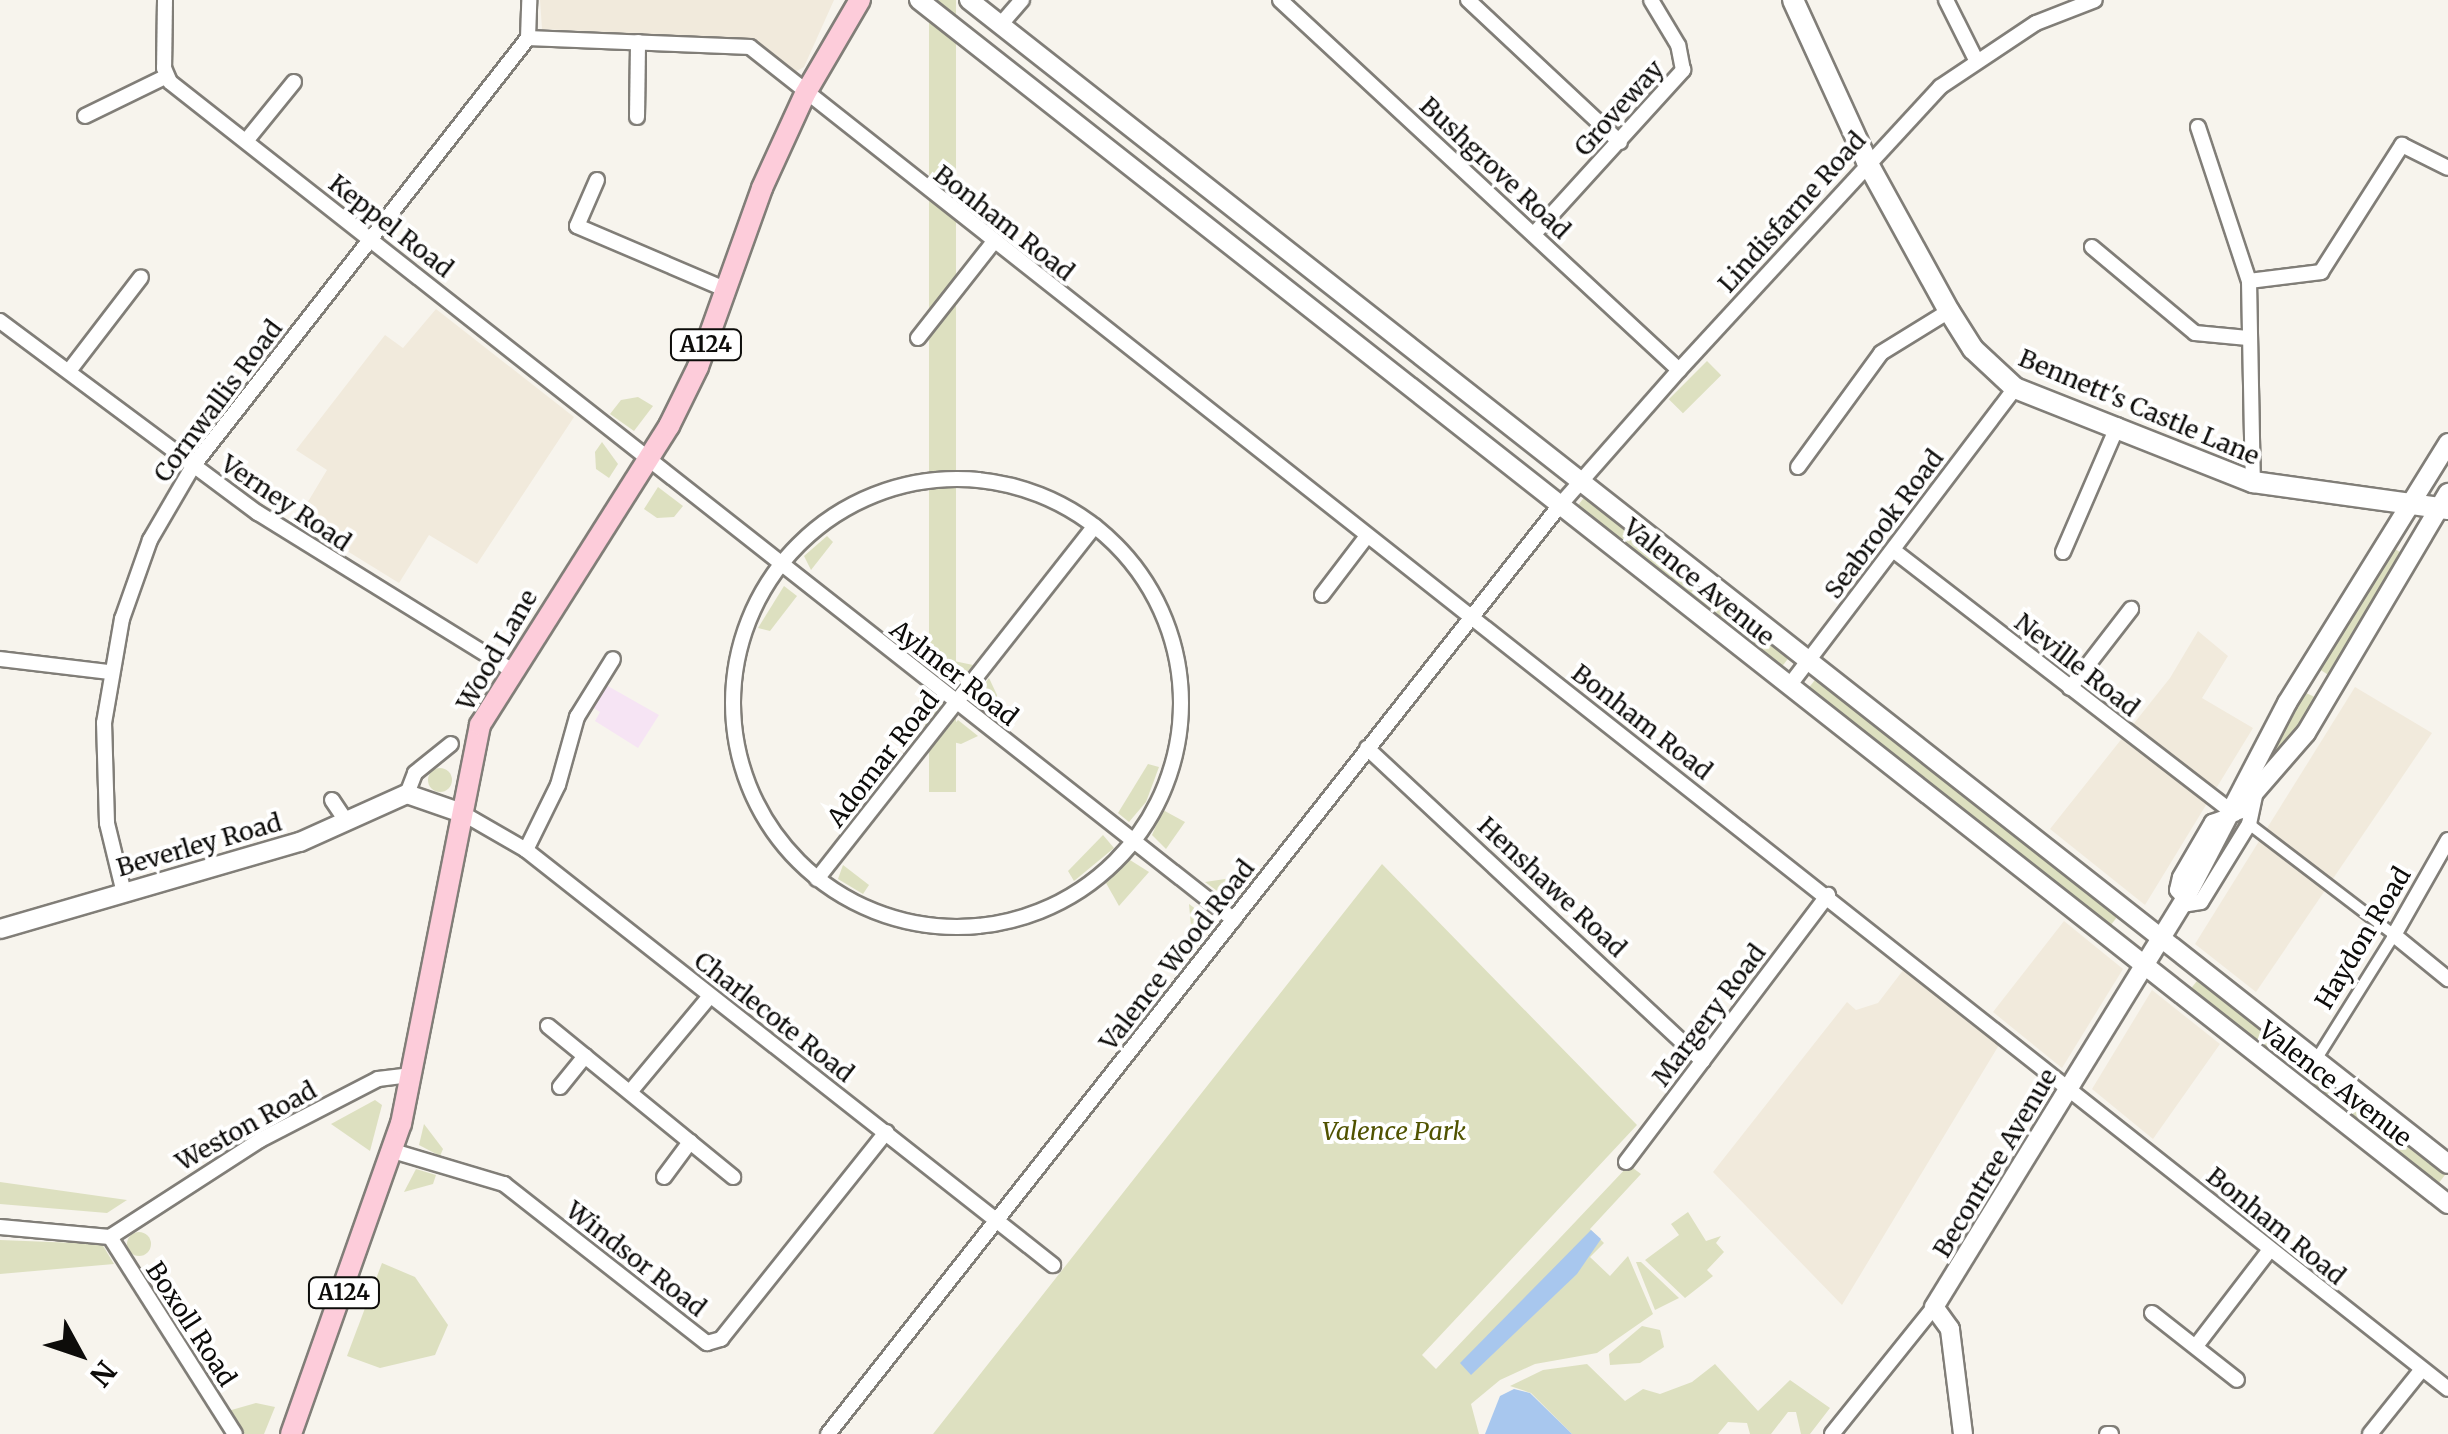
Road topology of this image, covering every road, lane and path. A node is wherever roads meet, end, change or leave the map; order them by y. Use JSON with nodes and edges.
{"nodes":[{"id":1,"x":165,"y":0,"type":"edge"},
{"id":2,"x":529,"y":0,"type":"edge"},
{"id":3,"x":860,"y":0,"type":"edge"},
{"id":4,"x":919,"y":0,"type":"edge"},
{"id":5,"x":970,"y":0,"type":"edge"},
{"id":6,"x":1022,"y":0,"type":"edge"},
{"id":7,"x":1280,"y":0,"type":"edge"},
{"id":8,"x":1468,"y":0,"type":"edge"},
{"id":9,"x":1651,"y":0,"type":"edge"},
{"id":10,"x":1793,"y":0,"type":"edge"},
{"id":11,"x":1946,"y":0,"type":"edge"},
{"id":12,"x":2095,"y":0,"type":"edge"},
{"id":13,"x":1001,"y":24,"type":"junction"},
{"id":14,"x":528,"y":38,"type":"junction"},
{"id":15,"x":638,"y":42,"type":"junction"},
{"id":16,"x":1976,"y":60,"type":"junction"},
{"id":17,"x":166,"y":77,"type":"junction"},
{"id":18,"x":294,"y":82,"type":"dead end"},
{"id":19,"x":805,"y":94,"type":"junction"},
{"id":20,"x":85,"y":116,"type":"dead end"},
{"id":21,"x":637,"y":117,"type":"dead end"},
{"id":22,"x":2198,"y":127,"type":"dead end"},
{"id":23,"x":246,"y":141,"type":"junction"},
{"id":24,"x":1620,"y":142,"type":"junction"},
{"id":25,"x":1867,"y":162,"type":"junction"},
{"id":26,"x":2448,"y":168,"type":"edge"},
{"id":27,"x":597,"y":180,"type":"dead end"},
{"id":28,"x":1534,"y":234,"type":"junction"},
{"id":29,"x":370,"y":239,"type":"junction"},
{"id":30,"x":992,"y":244,"type":"junction"},
{"id":31,"x":2092,"y":246,"type":"dead end"},
{"id":32,"x":141,"y":277,"type":"dead end"},
{"id":33,"x":2250,"y":282,"type":"junction"},
{"id":34,"x":727,"y":290,"type":"junction"},
{"id":35,"x":1950,"y":311,"type":"junction"},
{"id":36,"x":0,"y":322,"type":"edge"},
{"id":37,"x":918,"y":338,"type":"dead end"},
{"id":38,"x":2248,"y":338,"type":"junction"},
{"id":39,"x":1679,"y":370,"type":"junction"},
{"id":40,"x":69,"y":371,"type":"junction"},
{"id":41,"x":2014,"y":388,"type":"junction"},
{"id":42,"x":2118,"y":425,"type":"junction"},
{"id":43,"x":2448,"y":444,"type":"edge"},
{"id":44,"x":648,"y":460,"type":"junction"},
{"id":45,"x":193,"y":466,"type":"junction"},
{"id":46,"x":1798,"y":467,"type":"dead end"},
{"id":47,"x":2253,"y":482,"type":"junction"},
{"id":48,"x":1580,"y":483,"type":"junction"},
{"id":49,"x":1561,"y":504,"type":"junction"},
{"id":50,"x":2445,"y":504,"type":"edge"},
{"id":51,"x":2411,"y":508,"type":"junction"},
{"id":52,"x":1095,"y":526,"type":"junction"},
{"id":53,"x":1366,"y":536,"type":"junction"},
{"id":54,"x":1893,"y":550,"type":"junction"},
{"id":55,"x":2063,"y":552,"type":"dead end"},
{"id":56,"x":780,"y":564,"type":"junction"},
{"id":57,"x":1322,"y":595,"type":"dead end"},
{"id":58,"x":2131,"y":609,"type":"dead end"},
{"id":59,"x":1470,"y":617,"type":"junction"},
{"id":60,"x":0,"y":659,"type":"edge"},
{"id":61,"x":613,"y":660,"type":"dead end"},
{"id":62,"x":1810,"y":661,"type":"junction"},
{"id":63,"x":510,"y":669,"type":"junction"},
{"id":64,"x":109,"y":672,"type":"junction"},
{"id":65,"x":2302,"y":678,"type":"junction"},
{"id":66,"x":1790,"y":686,"type":"junction"},
{"id":67,"x":2070,"y":688,"type":"junction"},
{"id":68,"x":2331,"y":693,"type":"junction"},
{"id":69,"x":956,"y":702,"type":"junction"},
{"id":70,"x":451,"y":744,"type":"dead end"},
{"id":71,"x":1367,"y":748,"type":"junction"},
{"id":72,"x":407,"y":794,"type":"junction"},
{"id":73,"x":332,"y":800,"type":"dead end"},
{"id":74,"x":462,"y":814,"type":"junction"},
{"id":75,"x":345,"y":819,"type":"junction"},
{"id":76,"x":2242,"y":819,"type":"junction"},
{"id":77,"x":2448,"y":840,"type":"edge"},
{"id":78,"x":1133,"y":841,"type":"junction"},
{"id":79,"x":526,"y":850,"type":"junction"},
{"id":80,"x":818,"y":879,"type":"junction"},
{"id":81,"x":124,"y":893,"type":"junction"},
{"id":82,"x":1828,"y":895,"type":"junction"},
{"id":83,"x":1234,"y":920,"type":"junction"},
{"id":84,"x":0,"y":929,"type":"edge"},
{"id":85,"x":2394,"y":935,"type":"junction"},
{"id":86,"x":2161,"y":939,"type":"junction"},
{"id":87,"x":2145,"y":966,"type":"junction"},
{"id":88,"x":2448,"y":979,"type":"edge"},
{"id":89,"x":710,"y":996,"type":"junction"},
{"id":90,"x":548,"y":1026,"type":"dead end"},
{"id":91,"x":585,"y":1056,"type":"junction"},
{"id":92,"x":2316,"y":1060,"type":"junction"},
{"id":93,"x":1704,"y":1061,"type":"junction"},
{"id":94,"x":412,"y":1075,"type":"junction"},
{"id":95,"x":560,"y":1088,"type":"dead end"},
{"id":96,"x":2070,"y":1089,"type":"junction"},
{"id":97,"x":630,"y":1092,"type":"junction"},
{"id":98,"x":886,"y":1132,"type":"junction"},
{"id":99,"x":690,"y":1142,"type":"junction"},
{"id":100,"x":394,"y":1151,"type":"junction"},
{"id":101,"x":1626,"y":1162,"type":"dead end"},
{"id":102,"x":2448,"y":1164,"type":"edge"},
{"id":103,"x":664,"y":1177,"type":"dead end"},
{"id":104,"x":733,"y":1177,"type":"dead end"},
{"id":105,"x":2448,"y":1204,"type":"edge"},
{"id":106,"x":998,"y":1220,"type":"junction"},
{"id":107,"x":0,"y":1227,"type":"edge"},
{"id":108,"x":110,"y":1237,"type":"junction"},
{"id":109,"x":2269,"y":1252,"type":"junction"},
{"id":110,"x":1053,"y":1265,"type":"dead end"},
{"id":111,"x":1934,"y":1307,"type":"junction"},
{"id":112,"x":2152,"y":1313,"type":"dead end"},
{"id":113,"x":2196,"y":1346,"type":"junction"},
{"id":114,"x":2422,"y":1369,"type":"junction"},
{"id":115,"x":2237,"y":1380,"type":"dead end"},
{"id":116,"x":2448,"y":1389,"type":"edge"},
{"id":117,"x":235,"y":1434,"type":"edge"},
{"id":118,"x":291,"y":1434,"type":"edge"},
{"id":119,"x":828,"y":1434,"type":"edge"},
{"id":120,"x":1832,"y":1434,"type":"edge"},
{"id":121,"x":1964,"y":1434,"type":"edge"},
{"id":122,"x":2370,"y":1434,"type":"edge"}],
"edges":[{"from":1,"to":17,"type":"street"},
{"from":2,"to":14,"type":"street"},
{"from":3,"to":19,"type":"main road","name":"Wood Lane","number":"A124"},
{"from":4,"to":49,"type":"street","name":"Valence Avenue"},
{"from":5,"to":13,"type":"street","name":"Valence Avenue"},
{"from":6,"to":13,"type":"street"},
{"from":7,"to":28,"type":"street","name":"Bushgrove Road"},
{"from":8,"to":24,"type":"street"},
{"from":9,"to":24,"type":"street","name":"Groveway"},
{"from":10,"to":25,"type":"main road","name":"Bennett's Castle Lane"},
{"from":11,"to":16,"type":"street"},
{"from":12,"to":16,"type":"street","name":"Lindisfarne Road"},
{"from":13,"to":48,"type":"street","name":"Valence Avenue"},
{"from":14,"to":15,"type":"street","name":"Bonham Road"},
{"from":14,"to":29,"type":"street","name":"Cornwallis Road"},
{"from":15,"to":19,"type":"street","name":"Bonham Road"},
{"from":15,"to":21,"type":"street"},
{"from":16,"to":25,"type":"street","name":"Lindisfarne Road"},
{"from":17,"to":20,"type":"street"},
{"from":17,"to":23,"type":"street","name":"Keppel Road"},
{"from":18,"to":23,"type":"street"},
{"from":19,"to":30,"type":"street","name":"Bonham Road"},
{"from":19,"to":34,"type":"main road","name":"Wood Lane","number":"A124"},
{"from":22,"to":33,"type":"street"},
{"from":23,"to":29,"type":"street","name":"Keppel Road"},
{"from":24,"to":28,"type":"street","name":"Groveway"},
{"from":25,"to":35,"type":"main road","name":"Bennett's Castle Lane"},
{"from":25,"to":39,"type":"street","name":"Lindisfarne Road"},
{"from":26,"to":33,"type":"street"},
{"from":27,"to":34,"type":"street"},
{"from":28,"to":39,"type":"street","name":"Bushgrove Road"},
{"from":29,"to":44,"type":"street","name":"Keppel Road"},
{"from":29,"to":45,"type":"street","name":"Cornwallis Road"},
{"from":30,"to":37,"type":"street"},
{"from":30,"to":53,"type":"street","name":"Bonham Road"},
{"from":31,"to":38,"type":"street"},
{"from":32,"to":40,"type":"street"},
{"from":33,"to":38,"type":"street"},
{"from":34,"to":44,"type":"main road","name":"Wood Lane","number":"A124"},
{"from":35,"to":41,"type":"main road","name":"Bennett's Castle Lane"},
{"from":35,"to":46,"type":"street"},
{"from":36,"to":40,"type":"street","name":"Verney Road"},
{"from":38,"to":47,"type":"street"},
{"from":39,"to":48,"type":"street","name":"Lindisfarne Road"},
{"from":40,"to":45,"type":"street","name":"Verney Road"},
{"from":41,"to":42,"type":"main road","name":"Bennett's Castle Lane"},
{"from":41,"to":54,"type":"street","name":"Seabrook Road"},
{"from":42,"to":47,"type":"main road","name":"Bennett's Castle Lane"},
{"from":42,"to":55,"type":"street"},
{"from":43,"to":51,"type":"street","name":"Becontree Avenue"},
{"from":44,"to":56,"type":"street","name":"Aylmer Road"},
{"from":44,"to":63,"type":"main road","name":"Wood Lane","number":"A124"},
{"from":45,"to":63,"type":"street","name":"Verney Road"},
{"from":45,"to":64,"type":"street","name":"Cornwallis Road"},
{"from":47,"to":51,"type":"main road","name":"Bennett's Castle Lane"},
{"from":48,"to":49,"type":"street","name":"Lindisfarne Road"},
{"from":48,"to":62,"type":"street","name":"Valence Avenue"},
{"from":49,"to":59,"type":"street","name":"Valence Wood Road"},
{"from":49,"to":66,"type":"street","name":"Valence Avenue"},
{"from":50,"to":51,"type":"main road","name":"Bennett's Castle Lane"},
{"from":50,"to":68,"type":"street","name":"Becontree Avenue"},
{"from":51,"to":65,"type":"street","name":"Becontree Avenue"},
{"from":52,"to":56,"type":"street"},
{"from":52,"to":69,"type":"street","name":"Adomar Road"},
{"from":52,"to":78,"type":"street"},
{"from":53,"to":57,"type":"street"},
{"from":53,"to":59,"type":"street","name":"Bonham Road"},
{"from":54,"to":62,"type":"street","name":"Seabrook Road"},
{"from":54,"to":67,"type":"street","name":"Neville Road"},
{"from":56,"to":69,"type":"street","name":"Aylmer Road"},
{"from":56,"to":80,"type":"street"},
{"from":58,"to":67,"type":"street"},
{"from":59,"to":71,"type":"street","name":"Valence Wood Road"},
{"from":59,"to":82,"type":"street","name":"Bonham Road"},
{"from":60,"to":64,"type":"street"},
{"from":61,"to":79,"type":"street"},
{"from":62,"to":66,"type":"street","name":"Seabrook Road"},
{"from":62,"to":86,"type":"street","name":"Valence Avenue"},
{"from":63,"to":74,"type":"main road","name":"Wood Lane","number":"A124"},
{"from":64,"to":81,"type":"street","name":"Cornwallis Road"},
{"from":65,"to":68,"type":"street"},
{"from":65,"to":76,"type":"street","name":"Becontree Avenue"},
{"from":66,"to":87,"type":"street","name":"Valence Avenue"},
{"from":67,"to":76,"type":"street","name":"Neville Road"},
{"from":68,"to":76,"type":"street","name":"Becontree Avenue"},
{"from":69,"to":78,"type":"street","name":"Aylmer Road"},
{"from":69,"to":80,"type":"street","name":"Adomar Road"},
{"from":70,"to":72,"type":"street"},
{"from":71,"to":83,"type":"street","name":"Valence Wood Road"},
{"from":71,"to":93,"type":"street","name":"Henshawe Road"},
{"from":72,"to":74,"type":"street"},
{"from":72,"to":75,"type":"street","name":"Beverley Road"},
{"from":73,"to":75,"type":"street"},
{"from":74,"to":79,"type":"street","name":"Charlecote Road"},
{"from":74,"to":94,"type":"main road","name":"Wood Lane","number":"A124"},
{"from":75,"to":81,"type":"street","name":"Beverley Road"},
{"from":76,"to":85,"type":"street"},
{"from":76,"to":86,"type":"street","name":"Becontree Avenue"},
{"from":77,"to":85,"type":"street","name":"Haydon Road"},
{"from":78,"to":80,"type":"street"},
{"from":78,"to":83,"type":"street","name":"Aylmer Road"},
{"from":79,"to":89,"type":"street","name":"Charlecote Road"},
{"from":81,"to":84,"type":"street","name":"Beverley Road"},
{"from":82,"to":93,"type":"street","name":"Margery Road"},
{"from":82,"to":96,"type":"street","name":"Bonham Road"},
{"from":83,"to":106,"type":"street","name":"Valence Wood Road"},
{"from":85,"to":88,"type":"street"},
{"from":85,"to":92,"type":"street","name":"Haydon Road"},
{"from":86,"to":87,"type":"street","name":"Becontree Avenue"},
{"from":86,"to":92,"type":"street","name":"Valence Avenue"},
{"from":87,"to":96,"type":"street","name":"Becontree Avenue"},
{"from":87,"to":105,"type":"street","name":"Valence Avenue"},
{"from":89,"to":97,"type":"street"},
{"from":89,"to":98,"type":"street","name":"Charlecote Road"},
{"from":90,"to":91,"type":"street"},
{"from":91,"to":95,"type":"street"},
{"from":91,"to":97,"type":"street"},
{"from":92,"to":102,"type":"street","name":"Valence Avenue"},
{"from":93,"to":101,"type":"street","name":"Margery Road"},
{"from":94,"to":100,"type":"main road","name":"Wood Lane","number":"A124"},
{"from":94,"to":108,"type":"street","name":"Weston Road"},
{"from":96,"to":109,"type":"street","name":"Bonham Road"},
{"from":96,"to":111,"type":"street","name":"Becontree Avenue"},
{"from":97,"to":99,"type":"street"},
{"from":98,"to":100,"type":"street","name":"Windsor Road"},
{"from":98,"to":106,"type":"street","name":"Charlecote Road"},
{"from":99,"to":103,"type":"street"},
{"from":99,"to":104,"type":"street"},
{"from":100,"to":118,"type":"main road","name":"Wood Lane","number":"A124"},
{"from":106,"to":110,"type":"street","name":"Charlecote Road"},
{"from":106,"to":119,"type":"street","name":"Valence Wood Road"},
{"from":107,"to":108,"type":"street"},
{"from":108,"to":117,"type":"street","name":"Boxoll Road"},
{"from":109,"to":113,"type":"street"},
{"from":109,"to":114,"type":"street","name":"Bonham Road"},
{"from":111,"to":120,"type":"street","name":"Becontree Avenue"},
{"from":111,"to":121,"type":"street"},
{"from":112,"to":113,"type":"street"},
{"from":113,"to":115,"type":"street"},
{"from":114,"to":116,"type":"street","name":"Bonham Road"},
{"from":114,"to":122,"type":"street"}]}
